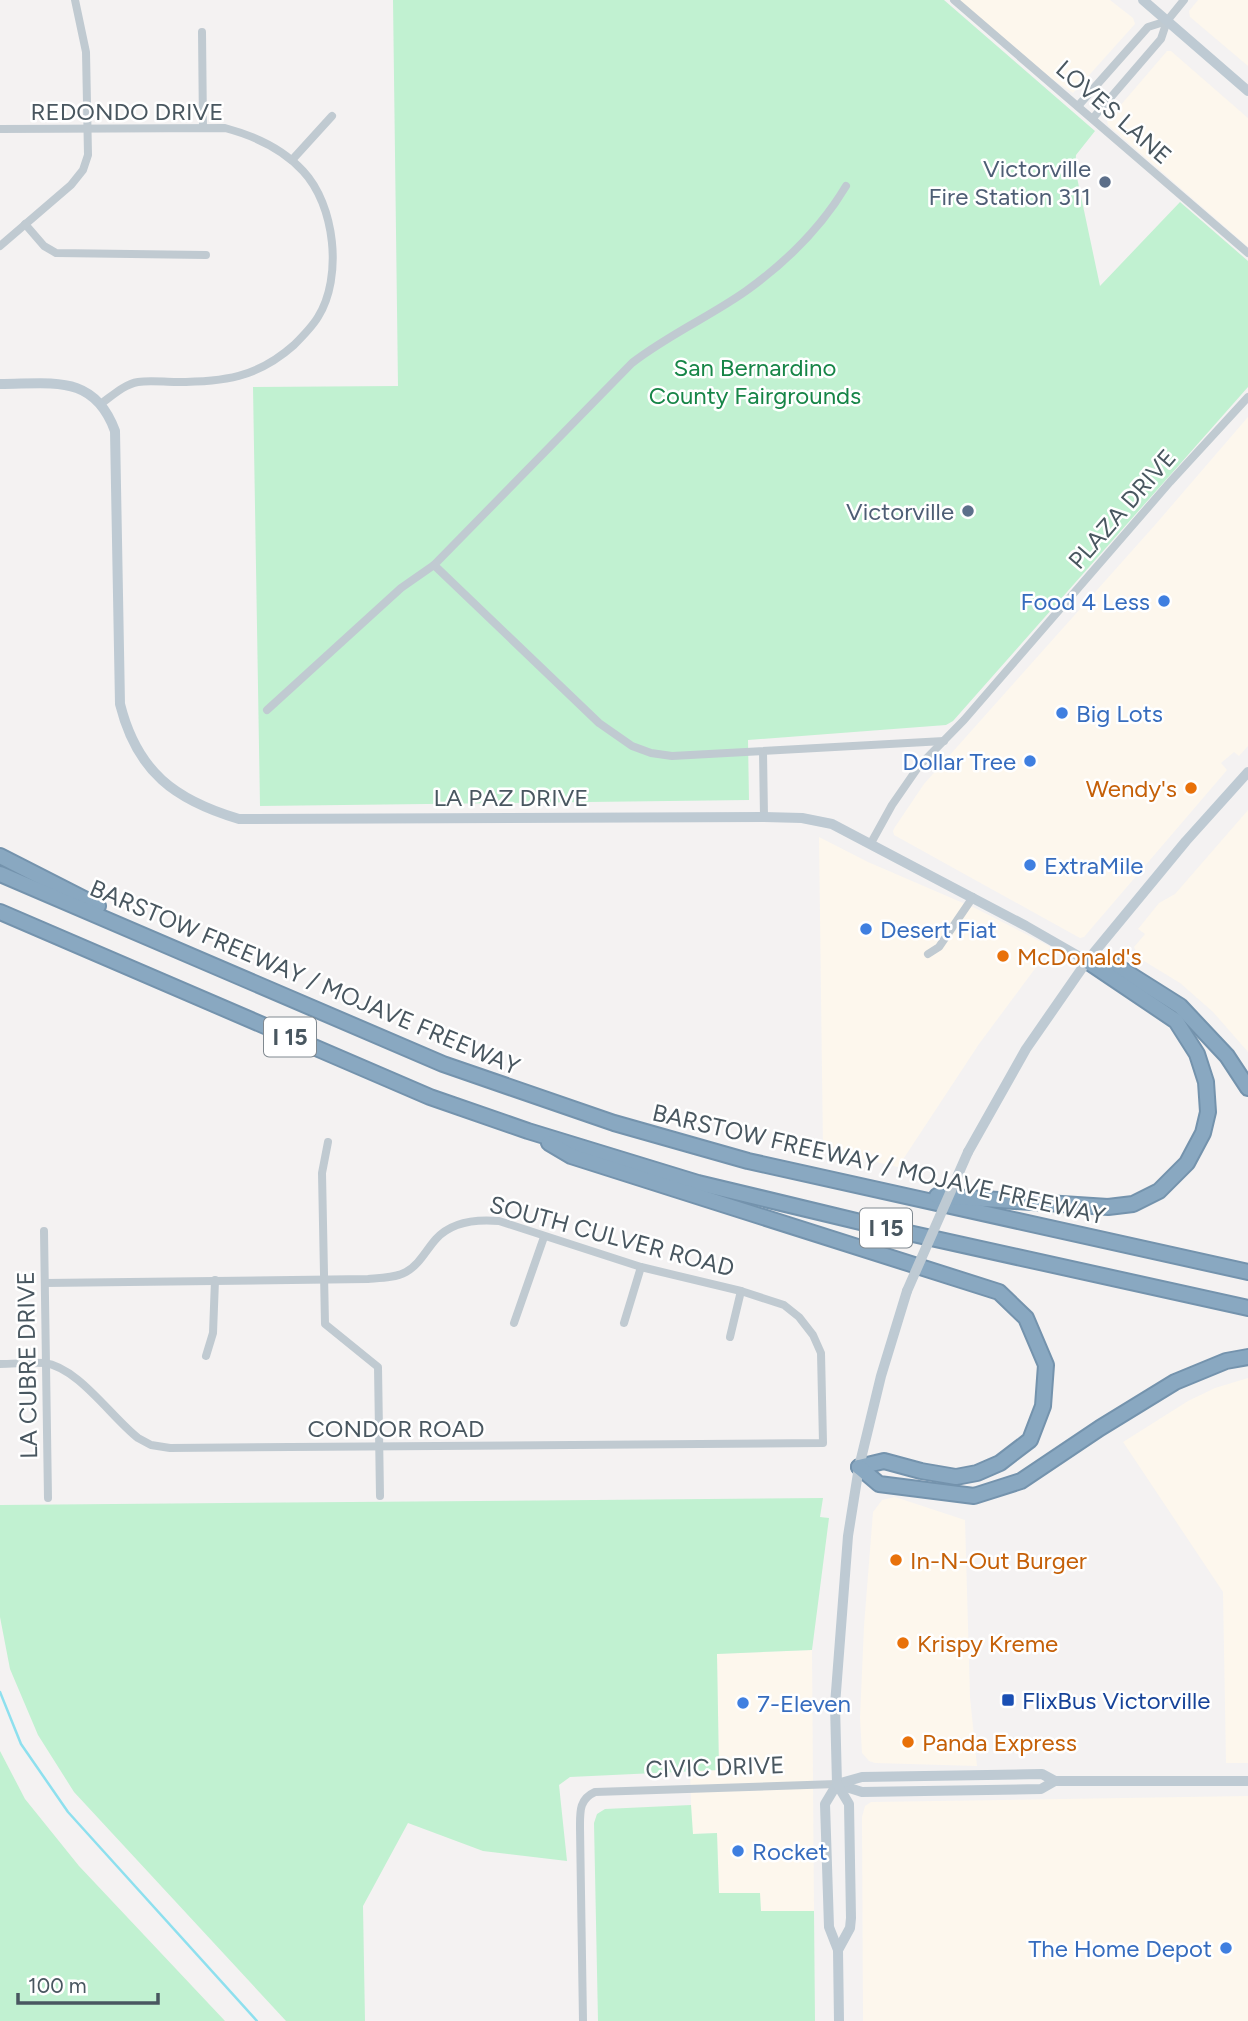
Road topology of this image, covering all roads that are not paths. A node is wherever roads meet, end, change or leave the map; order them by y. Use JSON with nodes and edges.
{"nodes":[{"id":1,"x":75,"y":0,"type":"edge"},
{"id":2,"x":954,"y":0,"type":"edge"},
{"id":3,"x":1143,"y":0,"type":"edge"},
{"id":4,"x":1184,"y":0,"type":"edge"},
{"id":5,"x":1167,"y":20,"type":"junction"},
{"id":6,"x":202,"y":32,"type":"dead end"},
{"id":7,"x":1248,"y":91,"type":"edge"},
{"id":8,"x":1078,"y":106,"type":"junction"},
{"id":9,"x":332,"y":116,"type":"dead end"},
{"id":10,"x":1093,"y":118,"type":"junction"},
{"id":11,"x":203,"y":128,"type":"junction"},
{"id":12,"x":0,"y":129,"type":"edge"},
{"id":13,"x":88,"y":129,"type":"junction"},
{"id":14,"x":292,"y":160,"type":"junction"},
{"id":15,"x":846,"y":186,"type":"dead end"},
{"id":16,"x":25,"y":224,"type":"junction"},
{"id":17,"x":0,"y":246,"type":"edge"},
{"id":18,"x":1248,"y":253,"type":"edge"},
{"id":19,"x":206,"y":255,"type":"dead end"},
{"id":20,"x":0,"y":384,"type":"edge"},
{"id":21,"x":1248,"y":397,"type":"edge"},
{"id":22,"x":102,"y":403,"type":"junction"},
{"id":23,"x":434,"y":565,"type":"junction"},
{"id":24,"x":267,"y":710,"type":"dead end"},
{"id":25,"x":944,"y":741,"type":"junction"},
{"id":26,"x":763,"y":752,"type":"junction"},
{"id":27,"x":1248,"y":772,"type":"edge"},
{"id":28,"x":764,"y":817,"type":"junction"},
{"id":29,"x":871,"y":843,"type":"junction"},
{"id":30,"x":0,"y":856,"type":"edge"},
{"id":31,"x":0,"y":874,"type":"edge"},
{"id":32,"x":973,"y":897,"type":"junction"},
{"id":33,"x":0,"y":912,"type":"edge"},
{"id":34,"x":0,"y":921,"type":"edge"},
{"id":35,"x":55,"y":936,"type":"junction"},
{"id":36,"x":928,"y":954,"type":"dead end"},
{"id":37,"x":205,"y":961,"type":"junction"},
{"id":38,"x":1087,"y":961,"type":"junction"},
{"id":39,"x":1248,"y":1088,"type":"edge"},
{"id":40,"x":528,"y":1131,"type":"junction"},
{"id":41,"x":328,"y":1142,"type":"dead end"},
{"id":42,"x":886,"y":1193,"type":"junction"},
{"id":43,"x":44,"y":1231,"type":"dead end"},
{"id":44,"x":544,"y":1237,"type":"junction"},
{"id":45,"x":641,"y":1267,"type":"junction"},
{"id":46,"x":1248,"y":1272,"type":"edge"},
{"id":47,"x":323,"y":1279,"type":"junction"},
{"id":48,"x":215,"y":1280,"type":"junction"},
{"id":49,"x":46,"y":1283,"type":"junction"},
{"id":50,"x":741,"y":1291,"type":"junction"},
{"id":51,"x":1248,"y":1308,"type":"edge"},
{"id":52,"x":624,"y":1323,"type":"dead end"},
{"id":53,"x":514,"y":1324,"type":"dead end"},
{"id":54,"x":730,"y":1337,"type":"dead end"},
{"id":55,"x":206,"y":1356,"type":"dead end"},
{"id":56,"x":1248,"y":1357,"type":"edge"},
{"id":57,"x":46,"y":1363,"type":"junction"},
{"id":58,"x":0,"y":1364,"type":"edge"},
{"id":59,"x":822,"y":1443,"type":"joint"},
{"id":60,"x":381,"y":1447,"type":"junction"},
{"id":61,"x":859,"y":1467,"type":"junction"},
{"id":62,"x":380,"y":1496,"type":"dead end"},
{"id":63,"x":48,"y":1499,"type":"dead end"},
{"id":64,"x":1248,"y":1781,"type":"edge"},
{"id":65,"x":837,"y":1784,"type":"junction"},
{"id":66,"x":838,"y":1950,"type":"junction"},
{"id":67,"x":583,"y":2021,"type":"edge"},
{"id":68,"x":839,"y":2021,"type":"edge"}],
"edges":[{"from":1,"to":13,"type":"street"},
{"from":2,"to":8,"type":"street","name":"LOVES LANE"},
{"from":3,"to":5,"type":"street"},
{"from":4,"to":5,"type":"street"},
{"from":5,"to":7,"type":"street"},
{"from":5,"to":8,"type":"street"},
{"from":5,"to":10,"type":"street"},
{"from":6,"to":11,"type":"street"},
{"from":8,"to":10,"type":"street","name":"LOVES LANE"},
{"from":9,"to":14,"type":"street"},
{"from":10,"to":18,"type":"street","name":"LOVES LANE"},
{"from":11,"to":13,"type":"street","name":"REDONDO DRIVE"},
{"from":11,"to":14,"type":"street","name":"REDONDO DRIVE"},
{"from":12,"to":13,"type":"street","name":"REDONDO DRIVE"},
{"from":13,"to":16,"type":"street"},
{"from":14,"to":22,"type":"street","name":"REDONDO DRIVE"},
{"from":15,"to":23,"type":"street"},
{"from":16,"to":17,"type":"street"},
{"from":16,"to":19,"type":"street"},
{"from":20,"to":22,"type":"street"},
{"from":21,"to":25,"type":"street","name":"PLAZA DRIVE"},
{"from":22,"to":28,"type":"street","name":"LA PAZ DRIVE"},
{"from":23,"to":24,"type":"street"},
{"from":23,"to":26,"type":"street"},
{"from":25,"to":26,"type":"street"},
{"from":25,"to":29,"type":"street","name":"PLAZA DRIVE"},
{"from":26,"to":28,"type":"street"},
{"from":27,"to":38,"type":"street"},
{"from":28,"to":29,"type":"street","name":"LA PAZ DRIVE"},
{"from":29,"to":32,"type":"street","name":"LA PAZ DRIVE"},
{"from":30,"to":37,"type":"highway"},
{"from":31,"to":37,"type":"highway","name":"BARSTOW FREEWAY / MOJAVE FREEWAY","number":"I 15"},
{"from":32,"to":36,"type":"street"},
{"from":32,"to":38,"type":"street","name":"LA PAZ DRIVE"},
{"from":33,"to":35,"type":"highway","number":"I 15"},
{"from":34,"to":35,"type":"highway"},
{"from":35,"to":40,"type":"highway","number":"I 15"},
{"from":37,"to":42,"type":"highway","name":"BARSTOW FREEWAY / MOJAVE FREEWAY","number":"I 15"},
{"from":38,"to":39,"type":"highway"},
{"from":38,"to":42,"type":"highway"},
{"from":38,"to":61,"type":"street","bridge":true},
{"from":40,"to":51,"type":"highway","number":"I 15"},
{"from":40,"to":61,"type":"highway"},
{"from":41,"to":47,"type":"street"},
{"from":42,"to":46,"type":"highway","name":"BARSTOW FREEWAY / MOJAVE FREEWAY","number":"I 15"},
{"from":43,"to":49,"type":"street","name":"LA CUBRE DRIVE"},
{"from":44,"to":45,"type":"street","name":"SOUTH CULVER ROAD"},
{"from":44,"to":47,"type":"street","name":"SOUTH CULVER ROAD"},
{"from":44,"to":53,"type":"street"},
{"from":45,"to":50,"type":"street","name":"SOUTH CULVER ROAD"},
{"from":45,"to":52,"type":"street"},
{"from":47,"to":48,"type":"street","name":"SOUTH CULVER ROAD"},
{"from":47,"to":60,"type":"street"},
{"from":48,"to":49,"type":"street","name":"SOUTH CULVER ROAD"},
{"from":48,"to":55,"type":"street"},
{"from":49,"to":57,"type":"street","name":"LA CUBRE DRIVE"},
{"from":50,"to":54,"type":"street"},
{"from":50,"to":59,"type":"street","name":"SOUTH CULVER ROAD"},
{"from":56,"to":61,"type":"highway"},
{"from":57,"to":58,"type":"street","name":"CONDOR ROAD"},
{"from":57,"to":60,"type":"street","name":"CONDOR ROAD"},
{"from":57,"to":63,"type":"street","name":"LA CUBRE DRIVE"},
{"from":59,"to":60,"type":"street","name":"CONDOR ROAD"},
{"from":60,"to":62,"type":"street"},
{"from":61,"to":65,"type":"street"},
{"from":64,"to":65,"type":"street","name":"CIVIC DRIVE"},
{"from":65,"to":66,"type":"street"},
{"from":65,"to":66,"type":"street"},
{"from":65,"to":67,"type":"street","name":"CIVIC DRIVE"},
{"from":66,"to":68,"type":"street"}]}
